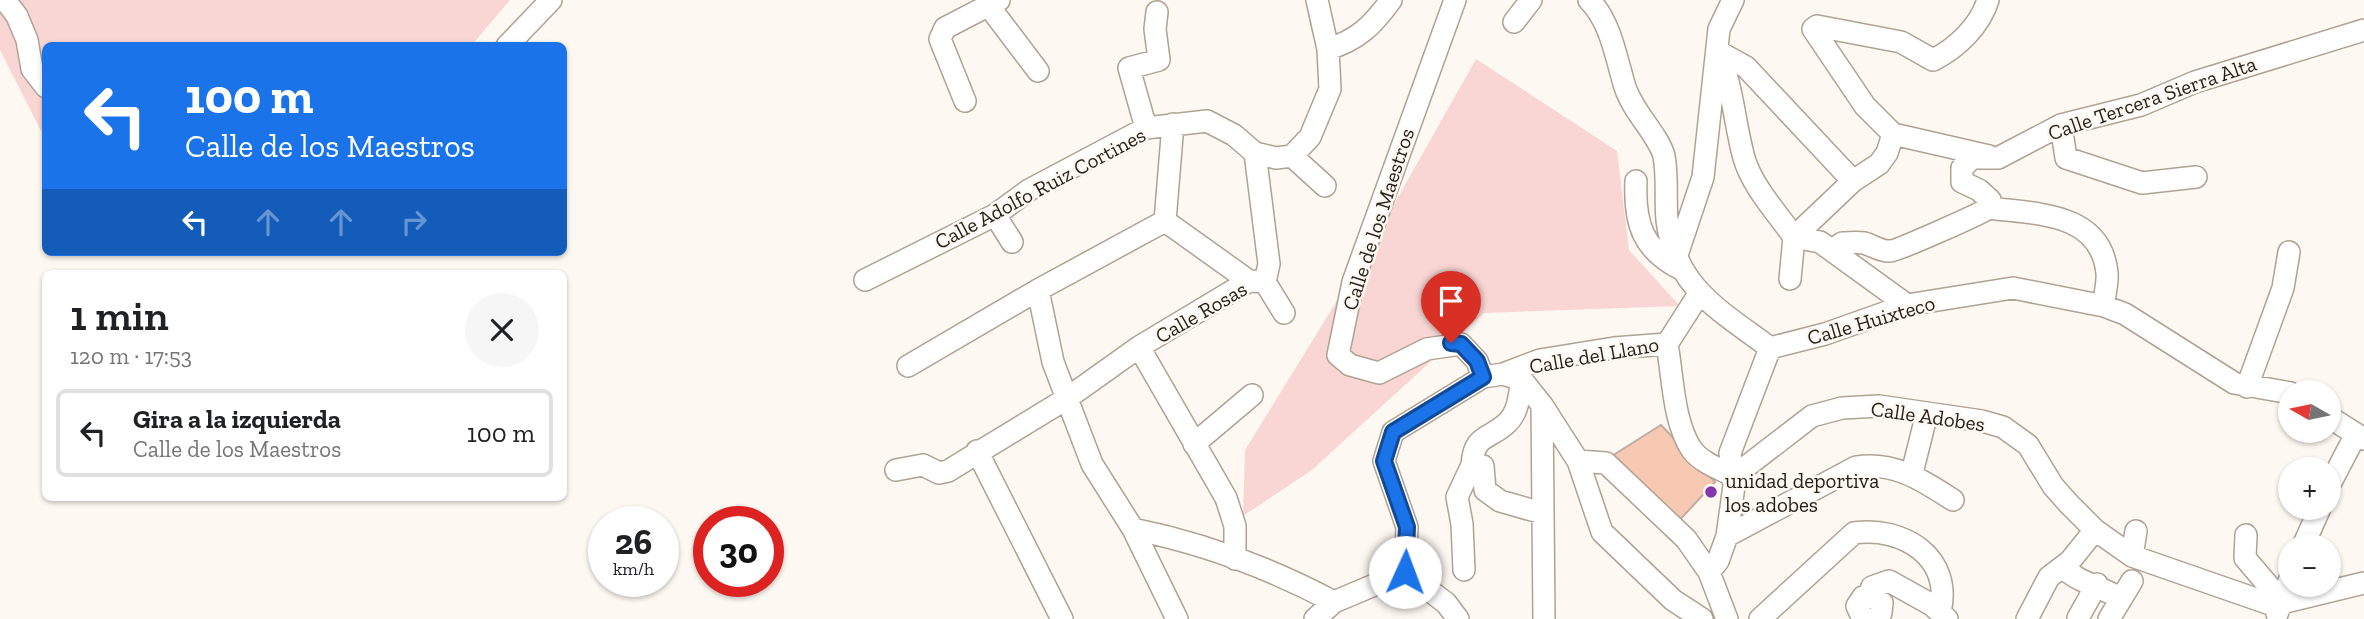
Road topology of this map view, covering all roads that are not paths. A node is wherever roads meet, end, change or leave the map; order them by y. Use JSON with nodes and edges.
{"nodes":[{"id":1,"x":5,"y":0,"type":"edge"},
{"id":2,"x":551,"y":0,"type":"edge"},
{"id":3,"x":1317,"y":0,"type":"edge"},
{"id":4,"x":1391,"y":0,"type":"edge"},
{"id":5,"x":1455,"y":0,"type":"edge"},
{"id":6,"x":1531,"y":0,"type":"edge"},
{"id":7,"x":1589,"y":0,"type":"edge"},
{"id":8,"x":1733,"y":0,"type":"edge"},
{"id":9,"x":993,"y":2,"type":"edge"},
{"id":10,"x":1985,"y":9,"type":"edge"},
{"id":11,"x":1157,"y":12,"type":"dead end"},
{"id":12,"x":1514,"y":22,"type":"dead end"},
{"id":13,"x":2364,"y":30,"type":"edge"},
{"id":14,"x":511,"y":42,"type":"edge"},
{"id":15,"x":1328,"y":49,"type":"junction"},
{"id":16,"x":1717,"y":51,"type":"junction"},
{"id":17,"x":1038,"y":71,"type":"dead end"},
{"id":18,"x":42,"y":83,"type":"edge"},
{"id":19,"x":965,"y":101,"type":"dead end"},
{"id":20,"x":1173,"y":124,"type":"junction"},
{"id":21,"x":2061,"y":125,"type":"junction"},
{"id":22,"x":1146,"y":128,"type":"junction"},
{"id":23,"x":1893,"y":134,"type":"junction"},
{"id":24,"x":1255,"y":153,"type":"junction"},
{"id":25,"x":1292,"y":156,"type":"junction"},
{"id":26,"x":1998,"y":158,"type":"junction"},
{"id":27,"x":2196,"y":177,"type":"dead end"},
{"id":28,"x":1636,"y":181,"type":"dead end"},
{"id":29,"x":1853,"y":181,"type":"junction"},
{"id":30,"x":1325,"y":186,"type":"dead end"},
{"id":31,"x":1989,"y":208,"type":"junction"},
{"id":32,"x":995,"y":215,"type":"junction"},
{"id":33,"x":1165,"y":221,"type":"junction"},
{"id":34,"x":1794,"y":237,"type":"junction"},
{"id":35,"x":1012,"y":242,"type":"dead end"},
{"id":36,"x":1833,"y":250,"type":"junction"},
{"id":37,"x":2289,"y":252,"type":"dead end"},
{"id":38,"x":1680,"y":264,"type":"junction"},
{"id":39,"x":1790,"y":279,"type":"dead end"},
{"id":40,"x":865,"y":280,"type":"dead end"},
{"id":41,"x":1257,"y":281,"type":"junction"},
{"id":42,"x":1038,"y":290,"type":"junction"},
{"id":43,"x":1699,"y":294,"type":"junction"},
{"id":44,"x":1907,"y":305,"type":"junction"},
{"id":45,"x":2104,"y":306,"type":"junction"},
{"id":46,"x":1284,"y":313,"type":"dead end"},
{"id":47,"x":1667,"y":344,"type":"junction"},
{"id":48,"x":1139,"y":347,"type":"junction"},
{"id":49,"x":1770,"y":348,"type":"junction"},
{"id":50,"x":908,"y":366,"type":"dead end"},
{"id":51,"x":1503,"y":377,"type":"junction"},
{"id":52,"x":2247,"y":387,"type":"junction"},
{"id":53,"x":2278,"y":391,"type":"edge"},
{"id":54,"x":1252,"y":395,"type":"dead end"},
{"id":55,"x":1066,"y":399,"type":"junction"},
{"id":56,"x":1542,"y":405,"type":"junction"},
{"id":57,"x":1927,"y":413,"type":"junction"},
{"id":58,"x":2342,"y":426,"type":"edge"},
{"id":59,"x":2360,"y":438,"type":"edge"},
{"id":60,"x":1194,"y":444,"type":"junction"},
{"id":61,"x":977,"y":451,"type":"junction"},
{"id":62,"x":1578,"y":461,"type":"junction"},
{"id":63,"x":1475,"y":464,"type":"junction"},
{"id":64,"x":2341,"y":467,"type":"edge"},
{"id":65,"x":896,"y":470,"type":"dead end"},
{"id":66,"x":1912,"y":473,"type":"junction"},
{"id":67,"x":1734,"y":476,"type":"junction"},
{"id":68,"x":1953,"y":499,"type":"dead end"},
{"id":69,"x":1542,"y":513,"type":"junction"},
{"id":70,"x":2092,"y":518,"type":"junction"},
{"id":71,"x":1133,"y":528,"type":"junction"},
{"id":72,"x":2136,"y":531,"type":"dead end"},
{"id":73,"x":2246,"y":535,"type":"dead end"},
{"id":74,"x":1727,"y":536,"type":"junction"},
{"id":75,"x":2132,"y":556,"type":"junction"},
{"id":76,"x":1236,"y":559,"type":"junction"},
{"id":77,"x":2062,"y":567,"type":"junction"},
{"id":78,"x":1464,"y":570,"type":"dead end"},
{"id":79,"x":1405,"y":572,"type":"junction"},
{"id":80,"x":1709,"y":572,"type":"junction"},
{"id":81,"x":2096,"y":584,"type":"junction"},
{"id":82,"x":2359,"y":587,"type":"edge"},
{"id":83,"x":2276,"y":610,"type":"edge"},
{"id":84,"x":1323,"y":614,"type":"edge"},
{"id":85,"x":1943,"y":615,"type":"edge"},
{"id":86,"x":2078,"y":618,"type":"edge"},
{"id":87,"x":1062,"y":619,"type":"edge"},
{"id":88,"x":1177,"y":619,"type":"edge"},
{"id":89,"x":1458,"y":619,"type":"edge"},
{"id":90,"x":1544,"y":619,"type":"edge"},
{"id":91,"x":1702,"y":619,"type":"edge"},
{"id":92,"x":1727,"y":619,"type":"edge"},
{"id":93,"x":1760,"y":619,"type":"edge"},
{"id":94,"x":1870,"y":619,"type":"edge"},
{"id":95,"x":2026,"y":619,"type":"edge"},
{"id":96,"x":2109,"y":619,"type":"edge"}],
"edges":[{"from":1,"to":18,"type":"street"},
{"from":2,"to":14,"type":"street"},
{"from":3,"to":15,"type":"street"},
{"from":4,"to":15,"type":"street"},
{"from":5,"to":51,"type":"street","name":"Calle de los Maestros"},
{"from":6,"to":12,"type":"street"},
{"from":7,"to":38,"type":"street"},
{"from":8,"to":16,"type":"street"},
{"from":9,"to":17,"type":"street"},
{"from":9,"to":19,"type":"street"},
{"from":10,"to":23,"type":"street"},
{"from":11,"to":22,"type":"street"},
{"from":13,"to":21,"type":"street","name":"Calle Tercera Sierra Alta"},
{"from":15,"to":25,"type":"street"},
{"from":16,"to":29,"type":"street"},
{"from":16,"to":34,"type":"street"},
{"from":16,"to":38,"type":"street"},
{"from":20,"to":22,"type":"street","name":"Calle Adolfo Ruiz Cortines"},
{"from":20,"to":24,"type":"street","name":"Calle Adolfo Ruiz Cortines"},
{"from":20,"to":33,"type":"street"},
{"from":21,"to":26,"type":"street","name":"Calle Tercera Sierra Alta"},
{"from":21,"to":27,"type":"street"},
{"from":22,"to":32,"type":"street","name":"Calle Adolfo Ruiz Cortines"},
{"from":23,"to":26,"type":"street"},
{"from":23,"to":29,"type":"street"},
{"from":24,"to":25,"type":"street"},
{"from":24,"to":41,"type":"street"},
{"from":25,"to":30,"type":"street"},
{"from":26,"to":31,"type":"street","name":"Calle Tercera Sierra Alta"},
{"from":28,"to":38,"type":"street"},
{"from":29,"to":34,"type":"street"},
{"from":31,"to":36,"type":"street"},
{"from":31,"to":45,"type":"street"},
{"from":32,"to":35,"type":"street"},
{"from":32,"to":40,"type":"street","name":"Calle Adolfo Ruiz Cortines"},
{"from":33,"to":41,"type":"street"},
{"from":33,"to":42,"type":"street"},
{"from":34,"to":36,"type":"street"},
{"from":34,"to":39,"type":"street"},
{"from":36,"to":44,"type":"street"},
{"from":37,"to":52,"type":"street"},
{"from":38,"to":43,"type":"street"},
{"from":41,"to":46,"type":"street"},
{"from":41,"to":48,"type":"street","name":"Calle Rosas"},
{"from":42,"to":50,"type":"street"},
{"from":42,"to":55,"type":"street"},
{"from":43,"to":47,"type":"street","name":"Calle del Llano"},
{"from":43,"to":49,"type":"street"},
{"from":44,"to":45,"type":"street","name":"Calle Huixteco"},
{"from":44,"to":49,"type":"street","name":"Calle Huixteco"},
{"from":45,"to":52,"type":"street","name":"Calle Huixteco"},
{"from":47,"to":51,"type":"street","name":"Calle del Llano"},
{"from":47,"to":67,"type":"street"},
{"from":48,"to":55,"type":"street","name":"Calle Rosas"},
{"from":48,"to":60,"type":"street"},
{"from":49,"to":67,"type":"street"},
{"from":51,"to":56,"type":"street"},
{"from":51,"to":63,"type":"street"},
{"from":51,"to":79,"type":"street","name":"Calle del Llano"},
{"from":52,"to":53,"type":"street","name":"Calle Huixteco"},
{"from":54,"to":60,"type":"street"},
{"from":55,"to":61,"type":"street","name":"Calle Rosas"},
{"from":55,"to":71,"type":"street"},
{"from":56,"to":62,"type":"street"},
{"from":56,"to":69,"type":"street"},
{"from":57,"to":66,"type":"street"},
{"from":57,"to":67,"type":"street","name":"Calle Adobes"},
{"from":57,"to":70,"type":"street","name":"Calle Adobes"},
{"from":58,"to":59,"type":"street"},
{"from":59,"to":64,"type":"street"},
{"from":60,"to":76,"type":"street"},
{"from":61,"to":65,"type":"street","name":"Calle Rosas"},
{"from":61,"to":87,"type":"street"},
{"from":62,"to":80,"type":"street"},
{"from":62,"to":91,"type":"street"},
{"from":63,"to":69,"type":"street"},
{"from":63,"to":78,"type":"street"},
{"from":66,"to":68,"type":"street"},
{"from":66,"to":74,"type":"street"},
{"from":67,"to":74,"type":"street"},
{"from":69,"to":90,"type":"street"},
{"from":70,"to":75,"type":"street","name":"Calle Adobes"},
{"from":70,"to":77,"type":"street"},
{"from":71,"to":76,"type":"street"},
{"from":71,"to":88,"type":"street"},
{"from":72,"to":75,"type":"street"},
{"from":73,"to":83,"type":"street"},
{"from":74,"to":80,"type":"street"},
{"from":75,"to":83,"type":"street","name":"Calle Adobes"},
{"from":76,"to":84,"type":"street"},
{"from":77,"to":81,"type":"street"},
{"from":77,"to":95,"type":"street"},
{"from":79,"to":84,"type":"street"},
{"from":79,"to":89,"type":"street"},
{"from":80,"to":92,"type":"street"},
{"from":81,"to":86,"type":"street"},
{"from":81,"to":96,"type":"street"},
{"from":82,"to":83,"type":"street"},
{"from":85,"to":93,"type":"street"},
{"from":85,"to":94,"type":"street"}]}
